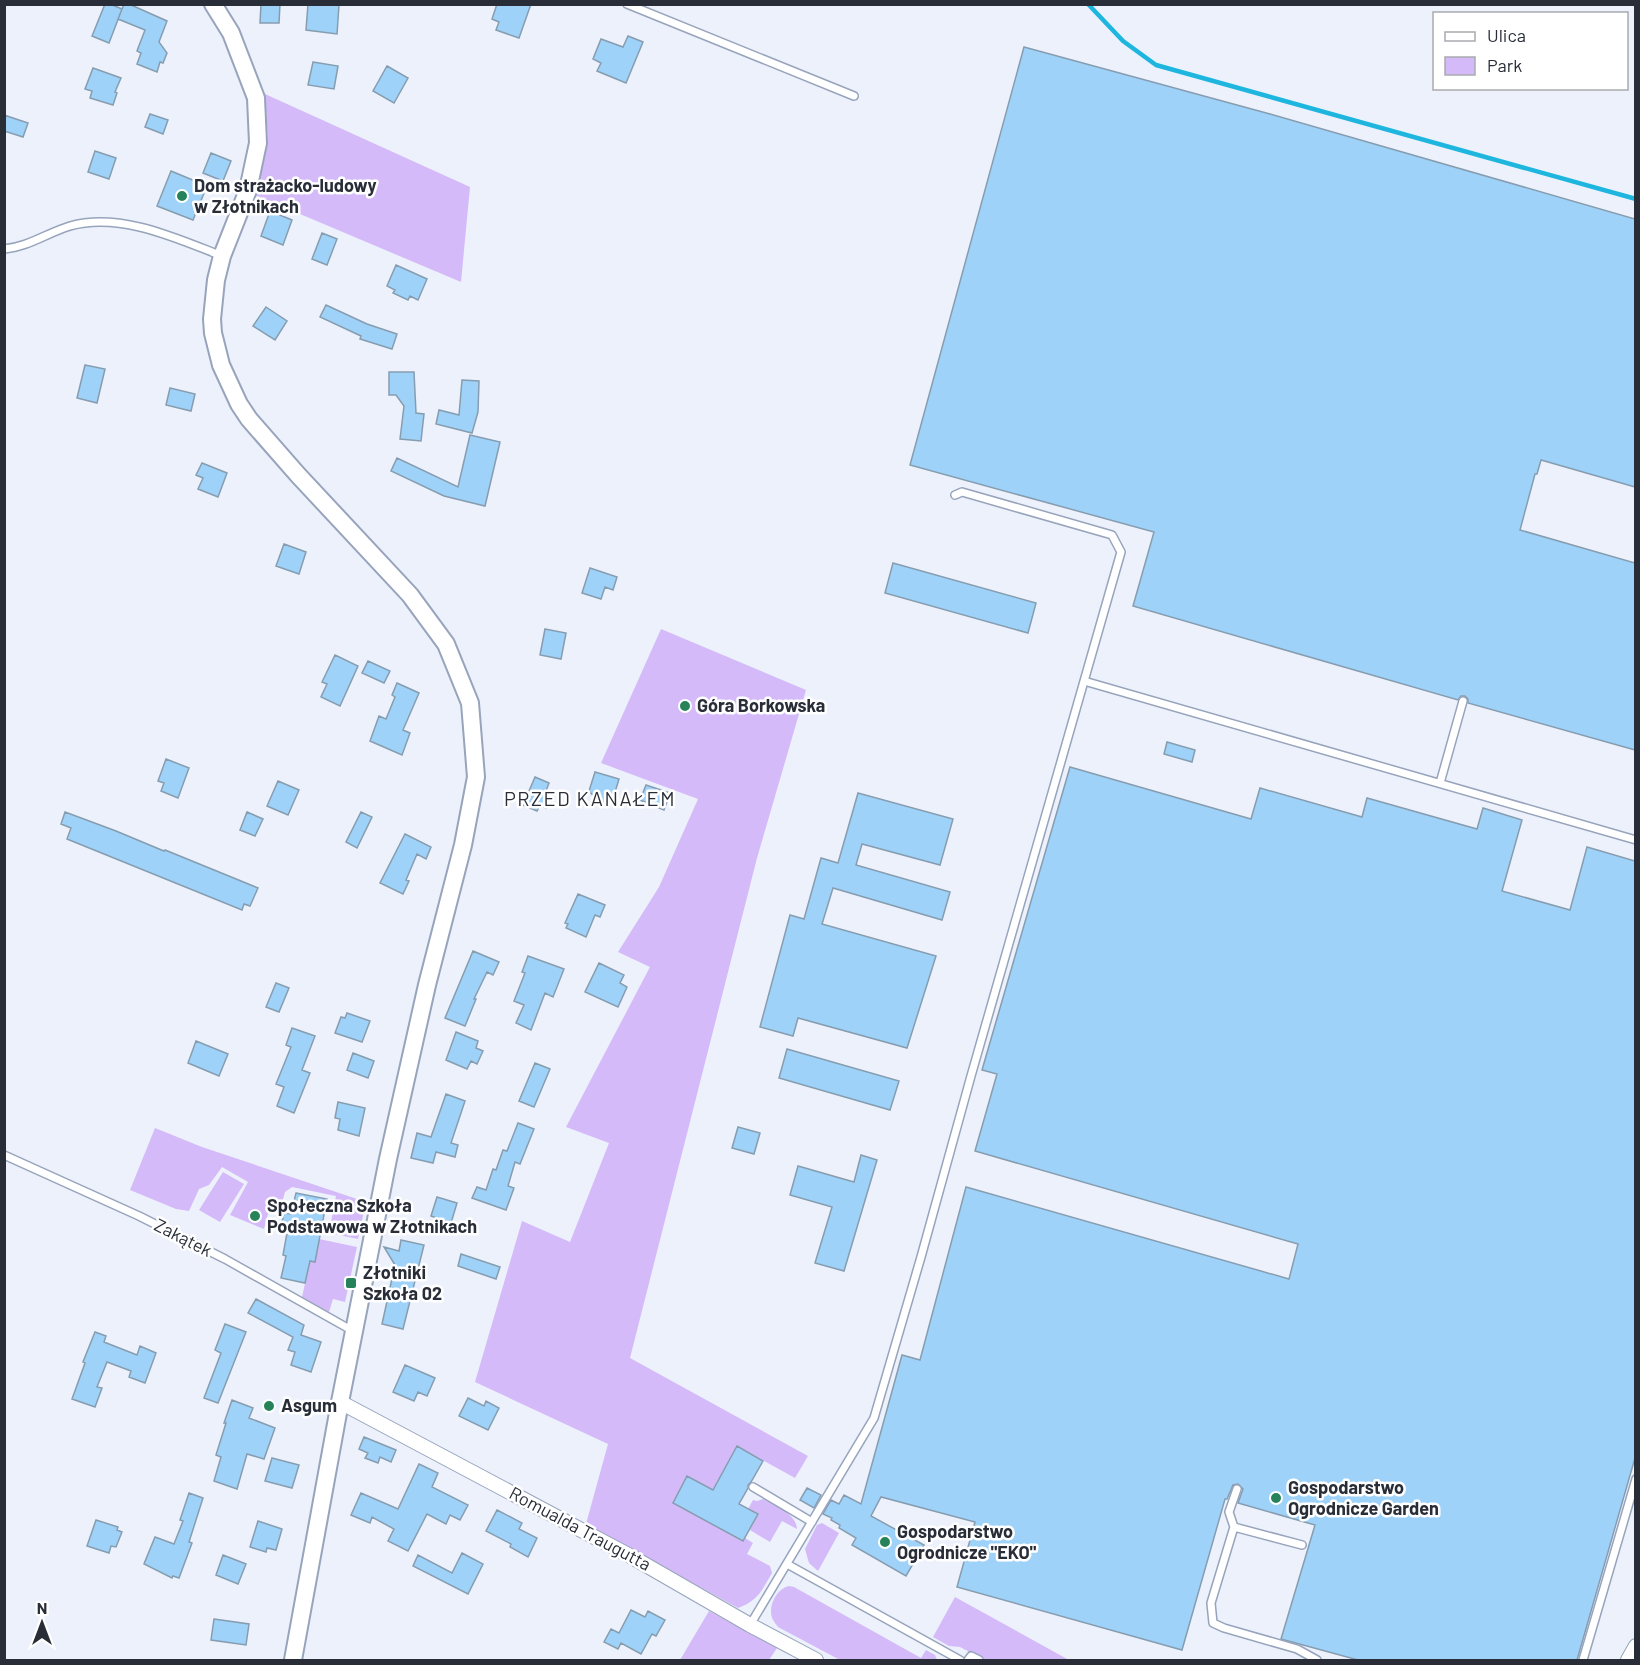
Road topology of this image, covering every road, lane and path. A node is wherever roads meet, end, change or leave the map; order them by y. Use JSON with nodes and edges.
{"nodes":[{"id":1,"x":213,"y":4,"type":"edge"},
{"id":2,"x":627,"y":4,"type":"edge"},
{"id":3,"x":854,"y":96,"type":"dead end"},
{"id":4,"x":4,"y":249,"type":"edge"},
{"id":5,"x":222,"y":256,"type":"junction"},
{"id":6,"x":955,"y":495,"type":"dead end"},
{"id":7,"x":1084,"y":681,"type":"junction"},
{"id":8,"x":1463,"y":701,"type":"dead end"},
{"id":9,"x":1440,"y":783,"type":"junction"},
{"id":10,"x":1635,"y":840,"type":"edge"},
{"id":11,"x":4,"y":1155,"type":"edge"},
{"id":12,"x":355,"y":1332,"type":"junction"},
{"id":13,"x":340,"y":1402,"type":"junction"},
{"id":14,"x":1635,"y":1479,"type":"edge"},
{"id":15,"x":753,"y":1487,"type":"dead end"},
{"id":16,"x":1237,"y":1489,"type":"dead end"},
{"id":17,"x":812,"y":1522,"type":"junction"},
{"id":18,"x":1233,"y":1527,"type":"junction"},
{"id":19,"x":1302,"y":1545,"type":"dead end"},
{"id":20,"x":787,"y":1564,"type":"junction"},
{"id":21,"x":750,"y":1625,"type":"junction"},
{"id":22,"x":1635,"y":1646,"type":"edge"},
{"id":23,"x":292,"y":1660,"type":"edge"},
{"id":24,"x":816,"y":1660,"type":"edge"},
{"id":25,"x":960,"y":1660,"type":"edge"},
{"id":26,"x":968,"y":1660,"type":"edge"},
{"id":27,"x":979,"y":1660,"type":"edge"},
{"id":28,"x":1317,"y":1660,"type":"edge"},
{"id":29,"x":1583,"y":1660,"type":"edge"},
{"id":30,"x":1628,"y":1660,"type":"edge"}],
"edges":[{"from":1,"to":5,"type":"street"},
{"from":2,"to":3,"type":"lane"},
{"from":4,"to":5,"type":"lane"},
{"from":5,"to":12,"type":"street"},
{"from":6,"to":7,"type":"lane"},
{"from":7,"to":9,"type":"lane"},
{"from":7,"to":17,"type":"lane"},
{"from":8,"to":9,"type":"lane"},
{"from":9,"to":10,"type":"lane"},
{"from":11,"to":12,"type":"lane","name":"Zakątek"},
{"from":12,"to":13,"type":"street"},
{"from":13,"to":21,"type":"street","name":"Romualda Traugutta"},
{"from":13,"to":23,"type":"street"},
{"from":14,"to":29,"type":"lane"},
{"from":15,"to":17,"type":"lane"},
{"from":16,"to":18,"type":"lane"},
{"from":17,"to":20,"type":"lane"},
{"from":18,"to":19,"type":"lane"},
{"from":18,"to":28,"type":"lane"},
{"from":20,"to":21,"type":"lane"},
{"from":20,"to":25,"type":"lane"},
{"from":21,"to":24,"type":"street","name":"Romualda Traugutta"},
{"from":22,"to":30,"type":"street"},
{"from":26,"to":27,"type":"lane"}]}
